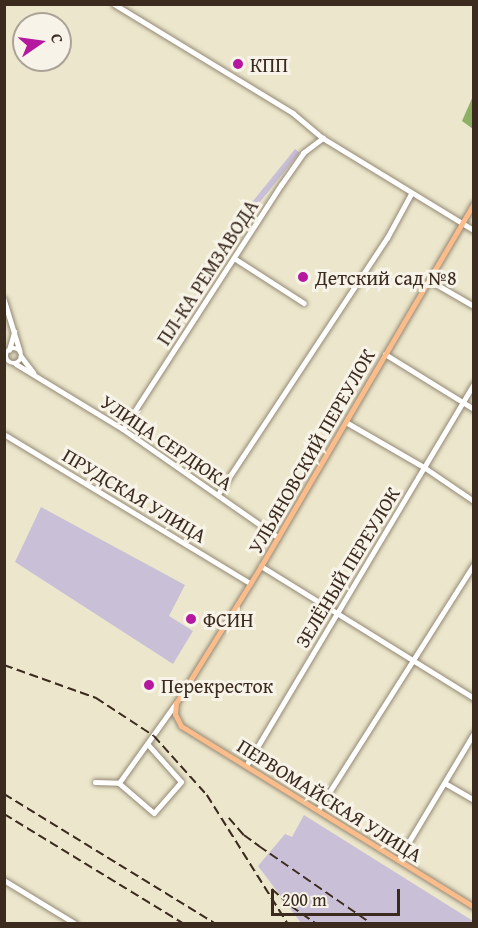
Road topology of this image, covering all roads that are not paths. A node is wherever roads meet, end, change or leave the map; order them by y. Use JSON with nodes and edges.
{"nodes":[{"id":1,"x":114,"y":4,"type":"edge"},
{"id":2,"x":323,"y":138,"type":"junction"},
{"id":3,"x":411,"y":194,"type":"junction"},
{"id":4,"x":474,"y":203,"type":"edge"},
{"id":5,"x":462,"y":223,"type":"junction"},
{"id":6,"x":474,"y":230,"type":"edge"},
{"id":7,"x":234,"y":258,"type":"junction"},
{"id":8,"x":429,"y":280,"type":"junction"},
{"id":9,"x":4,"y":299,"type":"edge"},
{"id":10,"x":304,"y":303,"type":"dead end"},
{"id":11,"x":474,"y":306,"type":"edge"},
{"id":12,"x":15,"y":330,"type":"junction"},
{"id":13,"x":6,"y":353,"type":"edge"},
{"id":14,"x":21,"y":354,"type":"junction"},
{"id":15,"x":385,"y":354,"type":"junction"},
{"id":16,"x":14,"y":364,"type":"junction"},
{"id":17,"x":4,"y":367,"type":"edge"},
{"id":18,"x":36,"y":375,"type":"junction"},
{"id":19,"x":474,"y":384,"type":"edge"},
{"id":20,"x":462,"y":403,"type":"junction"},
{"id":21,"x":474,"y":410,"type":"edge"},
{"id":22,"x":346,"y":422,"type":"junction"},
{"id":23,"x":123,"y":429,"type":"junction"},
{"id":24,"x":4,"y":434,"type":"edge"},
{"id":25,"x":424,"y":468,"type":"junction"},
{"id":26,"x":218,"y":494,"type":"junction"},
{"id":27,"x":474,"y":501,"type":"edge"},
{"id":28,"x":278,"y":537,"type":"junction"},
{"id":29,"x":474,"y":564,"type":"edge"},
{"id":30,"x":261,"y":566,"type":"junction"},
{"id":31,"x":250,"y":583,"type":"junction"},
{"id":32,"x":337,"y":612,"type":"junction"},
{"id":33,"x":412,"y":660,"type":"junction"},
{"id":34,"x":474,"y":698,"type":"edge"},
{"id":35,"x":176,"y":703,"type":"junction"},
{"id":36,"x":175,"y":714,"type":"joint"},
{"id":37,"x":474,"y":733,"type":"edge"},
{"id":38,"x":148,"y":745,"type":"junction"},
{"id":39,"x":246,"y":766,"type":"junction"},
{"id":40,"x":95,"y":782,"type":"dead end"},
{"id":41,"x":119,"y":783,"type":"junction"},
{"id":42,"x":445,"y":783,"type":"junction"},
{"id":43,"x":474,"y":800,"type":"edge"},
{"id":44,"x":318,"y":810,"type":"junction"},
{"id":45,"x":398,"y":860,"type":"junction"},
{"id":46,"x":4,"y":880,"type":"edge"},
{"id":47,"x":474,"y":907,"type":"edge"},
{"id":48,"x":76,"y":924,"type":"edge"}],
"edges":[{"from":1,"to":2,"type":"street"},
{"from":2,"to":3,"type":"street"},
{"from":2,"to":7,"type":"street","name":"ПЛ-КА РЕМЗАВОДА"},
{"from":3,"to":5,"type":"street"},
{"from":3,"to":26,"type":"street"},
{"from":4,"to":5,"type":"main road","name":"УЛЬЯНОВСКИЙ ПЕРЕУЛОК"},
{"from":5,"to":6,"type":"street"},
{"from":5,"to":8,"type":"main road","name":"УЛЬЯНОВСКИЙ ПЕРЕУЛОК"},
{"from":7,"to":10,"type":"street"},
{"from":7,"to":23,"type":"street","name":"ПЛ-КА РЕМЗАВОДА"},
{"from":8,"to":11,"type":"street"},
{"from":8,"to":15,"type":"main road","name":"УЛЬЯНОВСКИЙ ПЕРЕУЛОК"},
{"from":9,"to":12,"type":"street"},
{"from":12,"to":13,"type":"street"},
{"from":12,"to":14,"type":"street"},
{"from":13,"to":14,"type":"street"},
{"from":13,"to":16,"type":"street"},
{"from":14,"to":16,"type":"street"},
{"from":14,"to":18,"type":"street"},
{"from":15,"to":20,"type":"street"},
{"from":15,"to":22,"type":"main road","name":"УЛЬЯНОВСКИЙ ПЕРЕУЛОК"},
{"from":16,"to":17,"type":"street"},
{"from":16,"to":18,"type":"street","name":"УЛИЦА СЕРДЮКА"},
{"from":18,"to":23,"type":"street","name":"УЛИЦА СЕРДЮКА"},
{"from":19,"to":20,"type":"street","name":"ЗЕЛЁНЫЙ ПЕРЕУЛОК"},
{"from":20,"to":21,"type":"street"},
{"from":20,"to":25,"type":"street","name":"ЗЕЛЁНЫЙ ПЕРЕУЛОК"},
{"from":22,"to":25,"type":"street"},
{"from":22,"to":28,"type":"main road","name":"УЛЬЯНОВСКИЙ ПЕРЕУЛОК"},
{"from":23,"to":26,"type":"street","name":"УЛИЦА СЕРДЮКА"},
{"from":24,"to":31,"type":"street","name":"ПРУДСКАЯ УЛИЦА"},
{"from":25,"to":27,"type":"street"},
{"from":25,"to":32,"type":"street","name":"ЗЕЛЁНЫЙ ПЕРЕУЛОК"},
{"from":26,"to":28,"type":"street","name":"УЛИЦА СЕРДЮКА"},
{"from":28,"to":30,"type":"main road","name":"УЛЬЯНОВСКИЙ ПЕРЕУЛОК"},
{"from":29,"to":33,"type":"street"},
{"from":30,"to":31,"type":"main road","name":"УЛЬЯНОВСКИЙ ПЕРЕУЛОК"},
{"from":30,"to":32,"type":"street"},
{"from":31,"to":35,"type":"main road","name":"УЛЬЯНОВСКИЙ ПЕРЕУЛОК"},
{"from":32,"to":33,"type":"street"},
{"from":32,"to":39,"type":"street","name":"ЗЕЛЁНЫЙ ПЕРЕУЛОК"},
{"from":33,"to":34,"type":"street"},
{"from":33,"to":44,"type":"street"},
{"from":35,"to":36,"type":"main road","name":"УЛЬЯНОВСКИЙ ПЕРЕУЛОК"},
{"from":35,"to":38,"type":"street"},
{"from":36,"to":39,"type":"main road","name":"ПЕРВОМАЙСКАЯ УЛИЦА"},
{"from":37,"to":42,"type":"street"},
{"from":38,"to":41,"type":"street"},
{"from":38,"to":41,"type":"street"},
{"from":39,"to":44,"type":"main road","name":"ПЕРВОМАЙСКАЯ УЛИЦА"},
{"from":40,"to":41,"type":"street"},
{"from":42,"to":43,"type":"street"},
{"from":42,"to":45,"type":"street"},
{"from":44,"to":45,"type":"main road","name":"ПЕРВОМАЙСКАЯ УЛИЦА"},
{"from":45,"to":47,"type":"main road","name":"ПЕРВОМАЙСКАЯ УЛИЦА"},
{"from":46,"to":48,"type":"street"}]}
